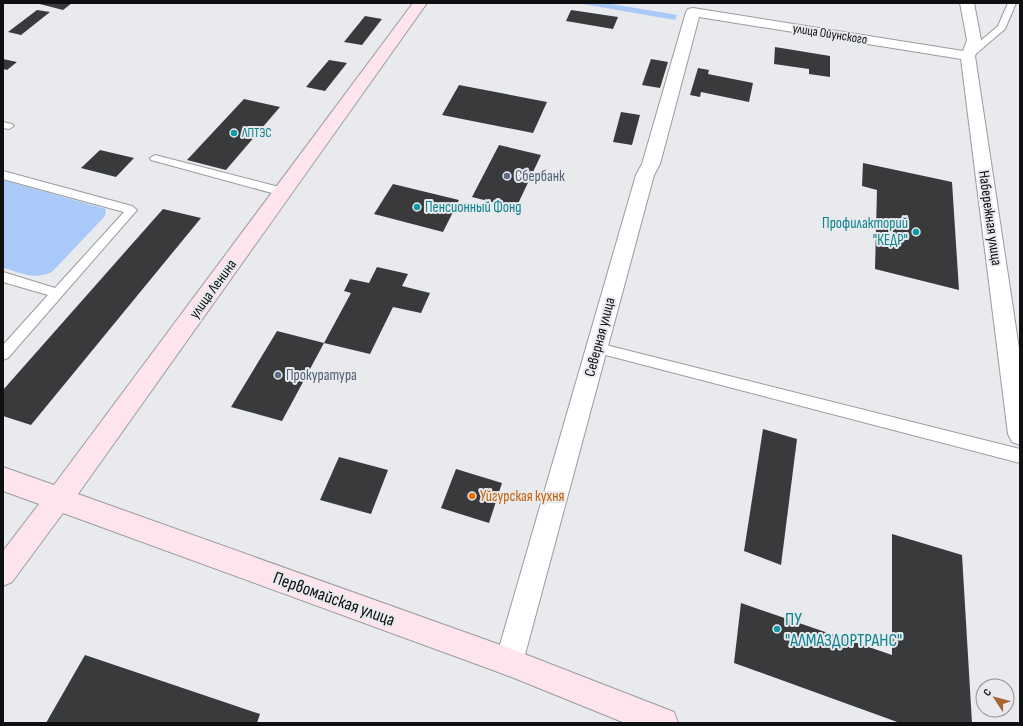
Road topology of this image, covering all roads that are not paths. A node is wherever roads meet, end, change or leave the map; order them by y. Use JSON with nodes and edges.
{"nodes":[{"id":1,"x":420,"y":3,"type":"edge"},
{"id":2,"x":967,"y":3,"type":"edge"},
{"id":3,"x":1012,"y":3,"type":"edge"},
{"id":4,"x":692,"y":12,"type":"joint"},
{"id":5,"x":968,"y":56,"type":"junction"},
{"id":6,"x":155,"y":158,"type":"dead end"},
{"id":7,"x":3,"y":174,"type":"edge"},
{"id":8,"x":283,"y":192,"type":"junction"},
{"id":9,"x":3,"y":277,"type":"edge"},
{"id":10,"x":57,"y":293,"type":"junction"},
{"id":11,"x":598,"y":348,"type":"junction"},
{"id":12,"x":3,"y":354,"type":"edge"},
{"id":13,"x":1020,"y":434,"type":"edge"},
{"id":14,"x":1020,"y":456,"type":"edge"},
{"id":15,"x":3,"y":479,"type":"edge"},
{"id":16,"x":58,"y":499,"type":"junction"},
{"id":17,"x":3,"y":573,"type":"edge"},
{"id":18,"x":509,"y":662,"type":"junction"},
{"id":19,"x":663,"y":723,"type":"edge"}],
"edges":[{"from":1,"to":8,"type":"main road","name":"улица Ленина"},
{"from":2,"to":5,"type":"street","name":"Набережная улица"},
{"from":3,"to":5,"type":"lane"},
{"from":4,"to":5,"type":"street","name":"улица Ойунского"},
{"from":4,"to":11,"type":"street","name":"Северная улица"},
{"from":5,"to":13,"type":"street","name":"Набережная улица"},
{"from":6,"to":8,"type":"lane"},
{"from":7,"to":10,"type":"lane"},
{"from":8,"to":16,"type":"main road","name":"улица Ленина"},
{"from":9,"to":10,"type":"lane"},
{"from":10,"to":12,"type":"lane"},
{"from":11,"to":14,"type":"lane"},
{"from":11,"to":18,"type":"street","name":"Северная улица"},
{"from":15,"to":16,"type":"main road","name":"Первомайская улица"},
{"from":16,"to":17,"type":"main road","name":"улица Ленина"},
{"from":16,"to":18,"type":"main road","name":"Первомайская улица"},
{"from":18,"to":19,"type":"main road","name":"Первомайская улица"}]}
